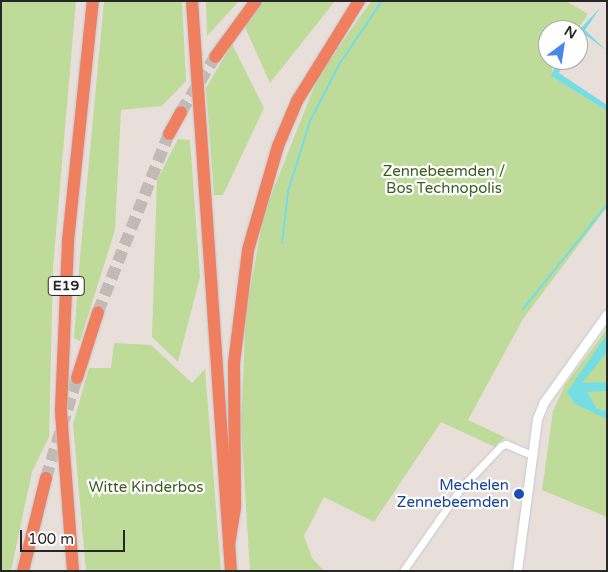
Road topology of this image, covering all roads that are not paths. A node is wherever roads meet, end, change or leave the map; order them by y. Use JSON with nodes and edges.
{"nodes":[{"id":1,"x":93,"y":1,"type":"edge"},
{"id":2,"x":192,"y":1,"type":"edge"},
{"id":3,"x":256,"y":1,"type":"edge"},
{"id":4,"x":359,"y":1,"type":"edge"},
{"id":5,"x":214,"y":57,"type":"tunnel mouth"},
{"id":6,"x":180,"y":112,"type":"tunnel mouth"},
{"id":7,"x":169,"y":134,"type":"tunnel mouth"},
{"id":8,"x":98,"y":312,"type":"tunnel mouth"},
{"id":9,"x":607,"y":314,"type":"edge"},
{"id":10,"x":77,"y":378,"type":"tunnel mouth"},
{"id":11,"x":530,"y":454,"type":"junction"},
{"id":12,"x":46,"y":478,"type":"tunnel mouth"},
{"id":13,"x":229,"y":545,"type":"junction"},
{"id":14,"x":23,"y":571,"type":"edge"},
{"id":15,"x":73,"y":571,"type":"edge"},
{"id":16,"x":231,"y":571,"type":"edge"},
{"id":17,"x":404,"y":571,"type":"edge"},
{"id":18,"x":517,"y":571,"type":"edge"}],
"edges":[{"from":1,"to":15,"type":"highway","number":"E19"},
{"from":2,"to":13,"type":"highway"},
{"from":3,"to":5,"type":"highway"},
{"from":4,"to":13,"type":"highway"},
{"from":6,"to":7,"type":"highway"},
{"from":8,"to":10,"type":"highway"},
{"from":9,"to":11,"type":"street"},
{"from":11,"to":17,"type":"street"},
{"from":11,"to":18,"type":"street"},
{"from":12,"to":14,"type":"highway"},
{"from":13,"to":16,"type":"highway"}]}
